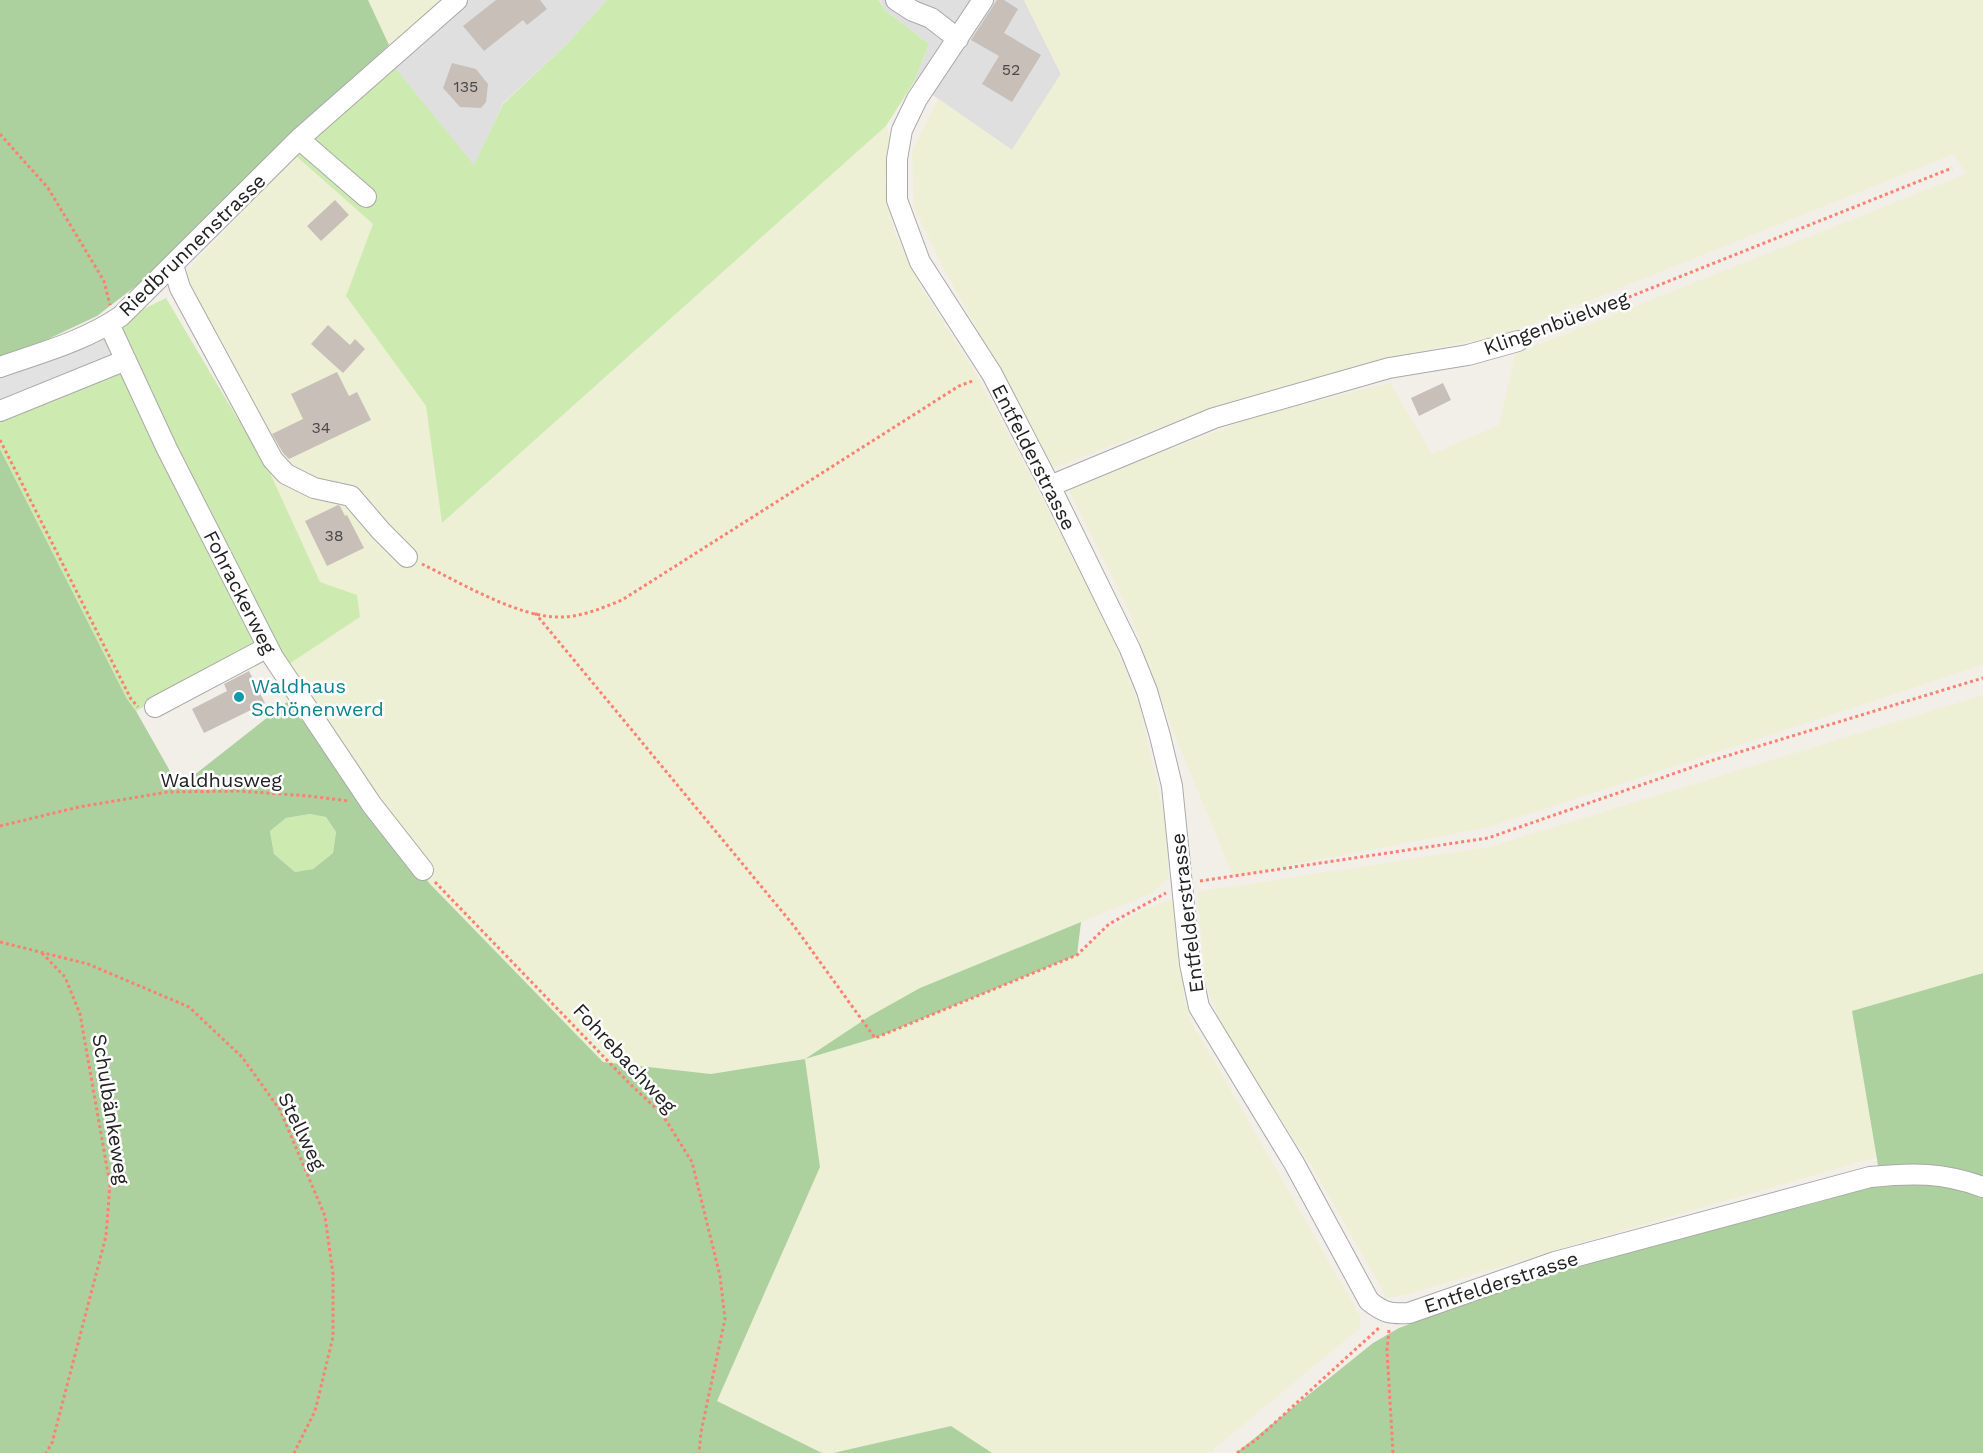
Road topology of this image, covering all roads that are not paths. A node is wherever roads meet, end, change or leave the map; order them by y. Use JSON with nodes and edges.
{"nodes":[{"id":1,"x":457,"y":0,"type":"edge"},
{"id":2,"x":896,"y":0,"type":"edge"},
{"id":3,"x":983,"y":0,"type":"edge"},
{"id":4,"x":958,"y":39,"type":"junction"},
{"id":5,"x":299,"y":139,"type":"junction"},
{"id":6,"x":366,"y":197,"type":"dead end"},
{"id":7,"x":173,"y":265,"type":"junction"},
{"id":8,"x":111,"y":323,"type":"junction"},
{"id":9,"x":1518,"y":341,"type":"road end"},
{"id":10,"x":126,"y":360,"type":"junction"},
{"id":11,"x":0,"y":367,"type":"edge"},
{"id":12,"x":0,"y":411,"type":"edge"},
{"id":13,"x":1050,"y":486,"type":"junction"},
{"id":14,"x":407,"y":557,"type":"road end"},
{"id":15,"x":268,"y":647,"type":"junction"},
{"id":16,"x":156,"y":707,"type":"road end"},
{"id":17,"x":423,"y":870,"type":"road end"},
{"id":18,"x":1983,"y":1187,"type":"edge"}],
"edges":[{"from":1,"to":5,"type":"street","name":"Riedbrunnenstrasse"},
{"from":2,"to":4,"type":"street"},
{"from":3,"to":4,"type":"street","name":"Entfelderstrasse"},
{"from":4,"to":13,"type":"street","name":"Entfelderstrasse"},
{"from":5,"to":6,"type":"street"},
{"from":5,"to":7,"type":"street","name":"Riedbrunnenstrasse"},
{"from":7,"to":8,"type":"street","name":"Riedbrunnenstrasse"},
{"from":7,"to":14,"type":"street"},
{"from":8,"to":10,"type":"street","name":"Fohrackerweg"},
{"from":8,"to":11,"type":"street","name":"Riedbrunnenstrasse"},
{"from":9,"to":13,"type":"street","name":"Klingenbüelweg"},
{"from":10,"to":12,"type":"street"},
{"from":10,"to":15,"type":"street","name":"Fohrackerweg"},
{"from":13,"to":18,"type":"street","name":"Entfelderstrasse"},
{"from":15,"to":16,"type":"street"},
{"from":15,"to":17,"type":"street","name":"Fohrackerweg"}]}
